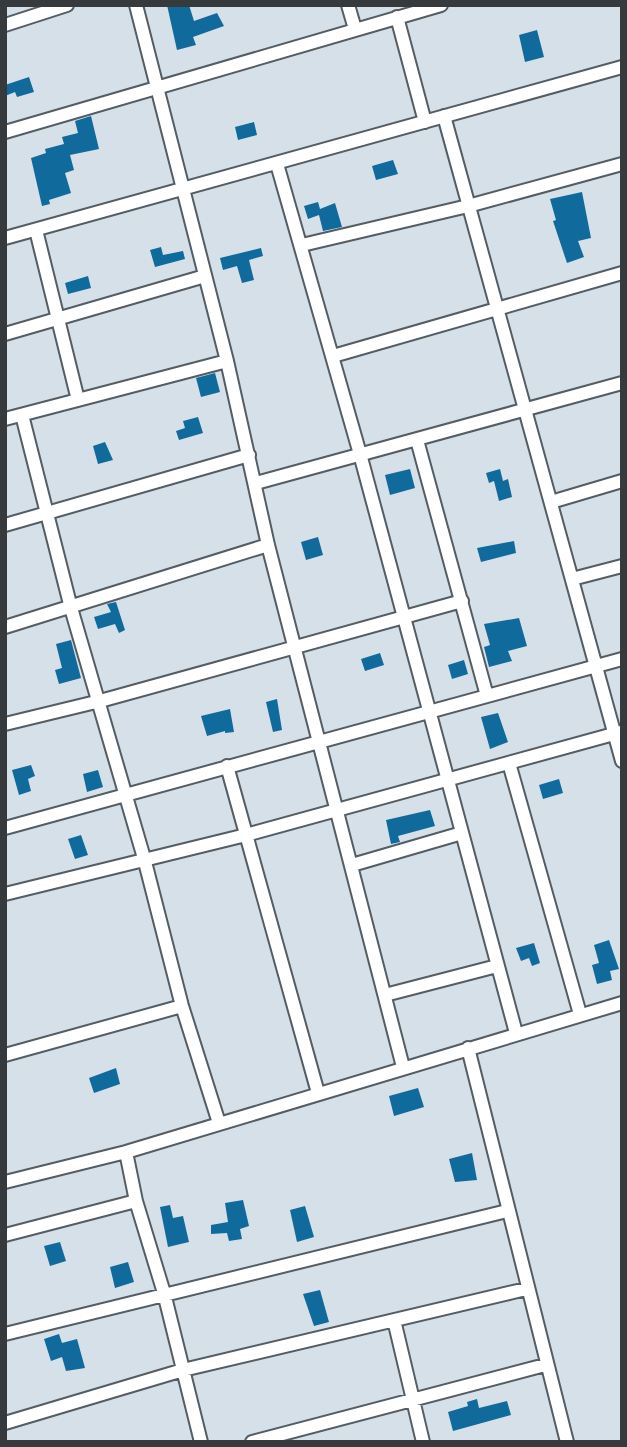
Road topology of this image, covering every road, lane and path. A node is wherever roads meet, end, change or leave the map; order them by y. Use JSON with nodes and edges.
{"nodes":[{"id":1,"x":67,"y":5,"type":"edge"},
{"id":2,"x":136,"y":5,"type":"edge"},
{"id":3,"x":348,"y":5,"type":"edge"},
{"id":4,"x":441,"y":5,"type":"edge"},
{"id":5,"x":397,"y":17,"type":"junction"},
{"id":6,"x":5,"y":24,"type":"edge"},
{"id":7,"x":355,"y":29,"type":"junction"},
{"id":8,"x":622,"y":67,"type":"edge"},
{"id":9,"x":157,"y":89,"type":"junction"},
{"id":10,"x":444,"y":116,"type":"junction"},
{"id":11,"x":425,"y":122,"type":"junction"},
{"id":12,"x":5,"y":132,"type":"edge"},
{"id":13,"x":277,"y":164,"type":"junction"},
{"id":14,"x":622,"y":164,"type":"edge"},
{"id":15,"x":183,"y":191,"type":"junction"},
{"id":16,"x":468,"y":206,"type":"junction"},
{"id":17,"x":36,"y":230,"type":"junction"},
{"id":18,"x":6,"y":236,"type":"edge"},
{"id":19,"x":302,"y":245,"type":"junction"},
{"id":20,"x":622,"y":273,"type":"edge"},
{"id":21,"x":205,"y":276,"type":"junction"},
{"id":22,"x":497,"y":310,"type":"junction"},
{"id":23,"x":56,"y":321,"type":"junction"},
{"id":24,"x":5,"y":334,"type":"edge"},
{"id":25,"x":333,"y":356,"type":"junction"},
{"id":26,"x":228,"y":361,"type":"junction"},
{"id":27,"x":622,"y":383,"type":"edge"},
{"id":28,"x":78,"y":400,"type":"junction"},
{"id":29,"x":524,"y":410,"type":"junction"},
{"id":30,"x":22,"y":415,"type":"junction"},
{"id":31,"x":5,"y":419,"type":"edge"},
{"id":32,"x":418,"y":440,"type":"junction"},
{"id":33,"x":360,"y":454,"type":"junction"},
{"id":34,"x":249,"y":455,"type":"junction"},
{"id":35,"x":622,"y":481,"type":"edge"},
{"id":36,"x":256,"y":483,"type":"junction"},
{"id":37,"x":551,"y":502,"type":"junction"},
{"id":38,"x":48,"y":513,"type":"junction"},
{"id":39,"x":5,"y":525,"type":"edge"},
{"id":40,"x":268,"y":545,"type":"junction"},
{"id":41,"x":622,"y":566,"type":"edge"},
{"id":42,"x":572,"y":579,"type":"junction"},
{"id":43,"x":462,"y":601,"type":"junction"},
{"id":44,"x":71,"y":608,"type":"junction"},
{"id":45,"x":404,"y":617,"type":"junction"},
{"id":46,"x":5,"y":627,"type":"edge"},
{"id":47,"x":296,"y":648,"type":"junction"},
{"id":48,"x":622,"y":660,"type":"edge"},
{"id":49,"x":596,"y":667,"type":"junction"},
{"id":50,"x":487,"y":696,"type":"junction"},
{"id":51,"x":100,"y":701,"type":"junction"},
{"id":52,"x":429,"y":712,"type":"junction"},
{"id":53,"x":5,"y":724,"type":"edge"},
{"id":54,"x":618,"y":733,"type":"edge"},
{"id":55,"x":320,"y":740,"type":"junction"},
{"id":56,"x":622,"y":761,"type":"edge"},
{"id":57,"x":509,"y":763,"type":"junction"},
{"id":58,"x":227,"y":766,"type":"junction"},
{"id":59,"x":447,"y":780,"type":"junction"},
{"id":60,"x":125,"y":795,"type":"junction"},
{"id":61,"x":338,"y":810,"type":"junction"},
{"id":62,"x":5,"y":828,"type":"edge"},
{"id":63,"x":462,"y":833,"type":"junction"},
{"id":64,"x":246,"y":835,"type":"junction"},
{"id":65,"x":144,"y":858,"type":"junction"},
{"id":66,"x":352,"y":865,"type":"junction"},
{"id":67,"x":5,"y":894,"type":"edge"},
{"id":68,"x":497,"y":965,"type":"junction"},
{"id":69,"x":385,"y":995,"type":"junction"},
{"id":70,"x":622,"y":1003,"type":"edge"},
{"id":71,"x":182,"y":1006,"type":"junction"},
{"id":72,"x":580,"y":1014,"type":"junction"},
{"id":73,"x":516,"y":1033,"type":"junction"},
{"id":74,"x":468,"y":1048,"type":"junction"},
{"id":75,"x":5,"y":1055,"type":"edge"},
{"id":76,"x":403,"y":1067,"type":"junction"},
{"id":77,"x":318,"y":1093,"type":"junction"},
{"id":78,"x":219,"y":1123,"type":"junction"},
{"id":79,"x":127,"y":1152,"type":"junction"},
{"id":80,"x":5,"y":1182,"type":"edge"},
{"id":81,"x":136,"y":1201,"type":"junction"},
{"id":82,"x":506,"y":1210,"type":"junction"},
{"id":83,"x":5,"y":1235,"type":"edge"},
{"id":84,"x":526,"y":1289,"type":"junction"},
{"id":85,"x":164,"y":1293,"type":"junction"},
{"id":86,"x":394,"y":1320,"type":"junction"},
{"id":87,"x":5,"y":1334,"type":"edge"},
{"id":88,"x":545,"y":1365,"type":"junction"},
{"id":89,"x":183,"y":1370,"type":"junction"},
{"id":90,"x":413,"y":1400,"type":"junction"},
{"id":91,"x":5,"y":1423,"type":"edge"},
{"id":92,"x":201,"y":1442,"type":"edge"},
{"id":93,"x":252,"y":1442,"type":"edge"},
{"id":94,"x":423,"y":1442,"type":"edge"},
{"id":95,"x":567,"y":1442,"type":"edge"}],
"edges":[{"from":1,"to":6,"type":"street"},
{"from":2,"to":9,"type":"street"},
{"from":3,"to":7,"type":"street"},
{"from":4,"to":5,"type":"street"},
{"from":5,"to":7,"type":"street"},
{"from":5,"to":11,"type":"street"},
{"from":7,"to":9,"type":"street"},
{"from":8,"to":10,"type":"street"},
{"from":9,"to":12,"type":"street"},
{"from":9,"to":15,"type":"street"},
{"from":10,"to":11,"type":"street"},
{"from":10,"to":16,"type":"street"},
{"from":11,"to":13,"type":"street"},
{"from":13,"to":15,"type":"street"},
{"from":13,"to":19,"type":"street"},
{"from":14,"to":16,"type":"street"},
{"from":15,"to":17,"type":"street"},
{"from":15,"to":21,"type":"street"},
{"from":16,"to":19,"type":"street"},
{"from":16,"to":22,"type":"street"},
{"from":17,"to":18,"type":"street"},
{"from":17,"to":23,"type":"street"},
{"from":19,"to":25,"type":"street"},
{"from":20,"to":22,"type":"street"},
{"from":21,"to":23,"type":"street"},
{"from":21,"to":26,"type":"street"},
{"from":22,"to":25,"type":"street"},
{"from":22,"to":29,"type":"street"},
{"from":23,"to":24,"type":"street"},
{"from":23,"to":28,"type":"street"},
{"from":25,"to":33,"type":"street"},
{"from":26,"to":28,"type":"street"},
{"from":26,"to":34,"type":"street"},
{"from":27,"to":29,"type":"street"},
{"from":28,"to":30,"type":"street"},
{"from":29,"to":32,"type":"street"},
{"from":29,"to":37,"type":"street"},
{"from":30,"to":31,"type":"street"},
{"from":30,"to":38,"type":"street"},
{"from":32,"to":33,"type":"street"},
{"from":32,"to":43,"type":"street"},
{"from":33,"to":36,"type":"street"},
{"from":33,"to":45,"type":"street"},
{"from":34,"to":36,"type":"street"},
{"from":34,"to":38,"type":"street"},
{"from":35,"to":37,"type":"street"},
{"from":36,"to":40,"type":"street"},
{"from":37,"to":42,"type":"street"},
{"from":38,"to":39,"type":"street"},
{"from":38,"to":44,"type":"street"},
{"from":40,"to":44,"type":"street"},
{"from":40,"to":47,"type":"street"},
{"from":41,"to":42,"type":"street"},
{"from":42,"to":49,"type":"street"},
{"from":43,"to":45,"type":"street"},
{"from":43,"to":50,"type":"street"},
{"from":44,"to":46,"type":"street"},
{"from":44,"to":51,"type":"street"},
{"from":45,"to":47,"type":"street"},
{"from":45,"to":52,"type":"street"},
{"from":47,"to":51,"type":"street"},
{"from":47,"to":55,"type":"street"},
{"from":48,"to":49,"type":"street"},
{"from":49,"to":50,"type":"street"},
{"from":49,"to":54,"type":"street"},
{"from":50,"to":52,"type":"street"},
{"from":51,"to":53,"type":"street"},
{"from":51,"to":60,"type":"street"},
{"from":52,"to":55,"type":"street"},
{"from":52,"to":59,"type":"street"},
{"from":54,"to":56,"type":"street"},
{"from":54,"to":57,"type":"street"},
{"from":55,"to":58,"type":"street"},
{"from":55,"to":61,"type":"street"},
{"from":57,"to":59,"type":"street"},
{"from":57,"to":72,"type":"street"},
{"from":58,"to":60,"type":"street"},
{"from":58,"to":64,"type":"street"},
{"from":59,"to":61,"type":"street"},
{"from":59,"to":63,"type":"street"},
{"from":60,"to":62,"type":"street"},
{"from":60,"to":65,"type":"street"},
{"from":61,"to":64,"type":"street"},
{"from":61,"to":66,"type":"street"},
{"from":63,"to":66,"type":"street"},
{"from":63,"to":68,"type":"street"},
{"from":64,"to":65,"type":"street"},
{"from":64,"to":77,"type":"street"},
{"from":65,"to":67,"type":"street"},
{"from":65,"to":71,"type":"street"},
{"from":66,"to":69,"type":"street"},
{"from":68,"to":69,"type":"street"},
{"from":68,"to":73,"type":"street"},
{"from":69,"to":76,"type":"street"},
{"from":70,"to":72,"type":"street"},
{"from":71,"to":75,"type":"street"},
{"from":71,"to":78,"type":"street"},
{"from":72,"to":73,"type":"street"},
{"from":73,"to":74,"type":"street"},
{"from":74,"to":76,"type":"street"},
{"from":74,"to":82,"type":"street"},
{"from":76,"to":77,"type":"street"},
{"from":77,"to":78,"type":"street"},
{"from":78,"to":79,"type":"street"},
{"from":79,"to":80,"type":"street"},
{"from":79,"to":81,"type":"street"},
{"from":81,"to":83,"type":"street"},
{"from":81,"to":85,"type":"street"},
{"from":82,"to":84,"type":"street"},
{"from":82,"to":85,"type":"street"},
{"from":84,"to":86,"type":"street"},
{"from":84,"to":88,"type":"street"},
{"from":85,"to":87,"type":"street"},
{"from":85,"to":89,"type":"street"},
{"from":86,"to":89,"type":"street"},
{"from":86,"to":90,"type":"street"},
{"from":88,"to":90,"type":"street"},
{"from":88,"to":95,"type":"street"},
{"from":89,"to":91,"type":"street"},
{"from":89,"to":92,"type":"street"},
{"from":90,"to":93,"type":"street"},
{"from":90,"to":94,"type":"street"}]}
